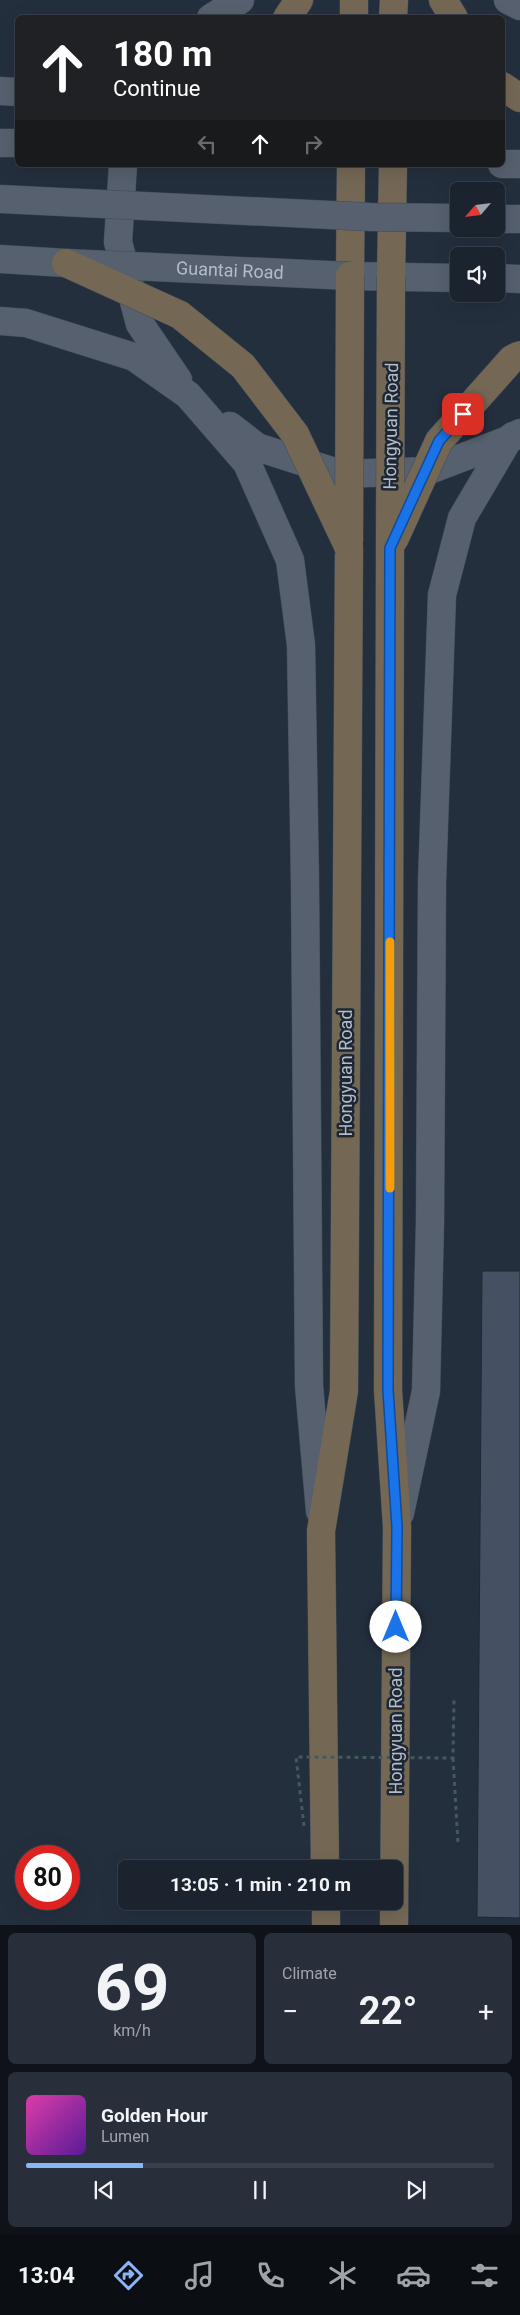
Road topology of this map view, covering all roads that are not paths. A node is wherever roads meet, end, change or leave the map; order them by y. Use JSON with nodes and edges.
{"nodes":[{"id":1,"x":240,"y":0,"type":"edge"},
{"id":2,"x":299,"y":0,"type":"edge"},
{"id":3,"x":354,"y":0,"type":"edge"},
{"id":4,"x":394,"y":0,"type":"edge"},
{"id":5,"x":443,"y":0,"type":"edge"},
{"id":6,"x":508,"y":0,"type":"edge"},
{"id":7,"x":520,"y":6,"type":"edge"},
{"id":8,"x":215,"y":13,"type":"edge"},
{"id":9,"x":289,"y":15,"type":"edge"},
{"id":10,"x":354,"y":15,"type":"edge"},
{"id":11,"x":394,"y":15,"type":"edge"},
{"id":12,"x":452,"y":15,"type":"edge"},
{"id":13,"x":505,"y":88,"type":"edge"},
{"id":14,"x":0,"y":91,"type":"edge"},
{"id":15,"x":15,"y":92,"type":"edge"},
{"id":16,"x":520,"y":98,"type":"edge"},
{"id":17,"x":0,"y":143,"type":"edge"},
{"id":18,"x":15,"y":143,"type":"edge"},
{"id":19,"x":505,"y":164,"type":"edge"},
{"id":20,"x":520,"y":164,"type":"edge"},
{"id":21,"x":123,"y":167,"type":"edge"},
{"id":22,"x":351,"y":167,"type":"edge"},
{"id":23,"x":393,"y":167,"type":"edge"},
{"id":24,"x":0,"y":199,"type":"edge"},
{"id":25,"x":450,"y":218,"type":"edge"},
{"id":26,"x":505,"y":219,"type":"edge"},
{"id":27,"x":520,"y":219,"type":"edge"},
{"id":28,"x":0,"y":259,"type":"edge"},
{"id":29,"x":66,"y":263,"type":"junction"},
{"id":30,"x":350,"y":276,"type":"junction"},
{"id":31,"x":391,"y":277,"type":"junction"},
{"id":32,"x":450,"y":278,"type":"edge"},
{"id":33,"x":505,"y":278,"type":"edge"},
{"id":34,"x":520,"y":279,"type":"edge"},
{"id":35,"x":0,"y":321,"type":"edge"},
{"id":36,"x":520,"y":355,"type":"edge"},
{"id":37,"x":188,"y":395,"type":"junction"},
{"id":38,"x":516,"y":434,"type":"edge"},
{"id":39,"x":349,"y":548,"type":"junction"},
{"id":40,"x":390,"y":548,"type":"junction"},
{"id":41,"x":397,"y":1527,"type":"junction"},
{"id":42,"x":321,"y":1530,"type":"junction"},
{"id":43,"x":325,"y":1860,"type":"edge"},
{"id":44,"x":326,"y":1910,"type":"edge"},
{"id":45,"x":326,"y":1925,"type":"edge"},
{"id":46,"x":394,"y":1925,"type":"edge"}],
"edges":[{"from":1,"to":8,"type":"main road"},
{"from":2,"to":9,"type":"highway"},
{"from":3,"to":10,"type":"highway"},
{"from":4,"to":11,"type":"highway"},
{"from":5,"to":12,"type":"highway"},
{"from":6,"to":7,"type":"main road"},
{"from":13,"to":16,"type":"highway"},
{"from":14,"to":15,"type":"main road"},
{"from":17,"to":18,"type":"main road"},
{"from":19,"to":20,"type":"main road"},
{"from":21,"to":37,"type":"main road"},
{"from":22,"to":30,"type":"highway","name":"Hongyuan Road"},
{"from":23,"to":31,"type":"highway","name":"Hongyuan Road"},
{"from":24,"to":25,"type":"main road","bridge":true},
{"from":26,"to":27,"type":"main road"},
{"from":28,"to":29,"type":"main road","name":"Guantai Road"},
{"from":29,"to":30,"type":"main road","name":"Guantai Road","bridge":true},
{"from":29,"to":39,"type":"highway","bridge":true},
{"from":30,"to":31,"type":"main road","name":"Guantai Road"},
{"from":30,"to":39,"type":"highway","name":"Hongyuan Road","bridge":true},
{"from":31,"to":32,"type":"main road","name":"Guantai Road"},
{"from":31,"to":40,"type":"highway","name":"Hongyuan Road","bridge":true},
{"from":33,"to":34,"type":"main road"},
{"from":35,"to":37,"type":"main road"},
{"from":36,"to":40,"type":"highway","bridge":true},
{"from":37,"to":38,"type":"main road"},
{"from":37,"to":42,"type":"main road"},
{"from":38,"to":41,"type":"main road"},
{"from":39,"to":42,"type":"highway","name":"Hongyuan Road"},
{"from":40,"to":41,"type":"highway","name":"Hongyuan Road"},
{"from":41,"to":46,"type":"highway","name":"Hongyuan Road"},
{"from":42,"to":43,"type":"highway","name":"Hongyuan Road"},
{"from":44,"to":45,"type":"highway"}]}
